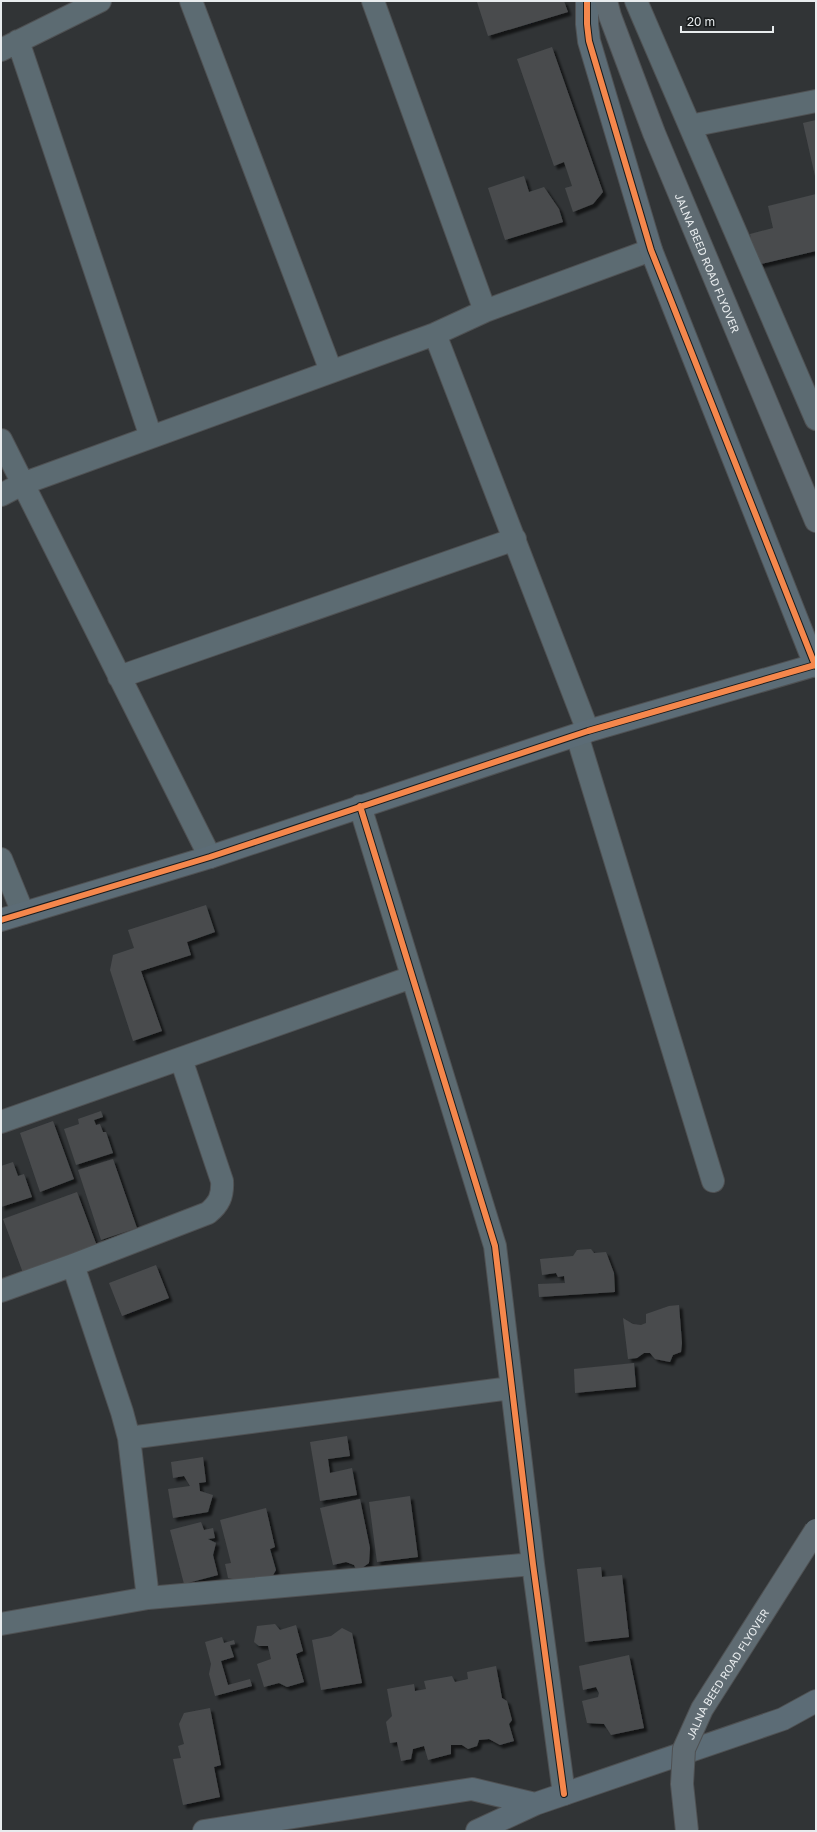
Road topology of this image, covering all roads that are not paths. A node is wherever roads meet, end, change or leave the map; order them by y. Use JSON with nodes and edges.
{"nodes":[{"id":1,"x":100,"y":1,"type":"edge"},
{"id":2,"x":191,"y":1,"type":"edge"},
{"id":3,"x":372,"y":1,"type":"edge"},
{"id":4,"x":587,"y":1,"type":"edge"},
{"id":5,"x":606,"y":1,"type":"edge"},
{"id":6,"x":636,"y":1,"type":"edge"},
{"id":7,"x":10,"y":46,"type":"edge"},
{"id":8,"x":816,"y":101,"type":"edge"},
{"id":9,"x":690,"y":126,"type":"junction"},
{"id":10,"x":651,"y":250,"type":"junction"},
{"id":11,"x":485,"y":311,"type":"junction"},
{"id":12,"x":436,"y":334,"type":"junction"},
{"id":13,"x":331,"y":371,"type":"junction"},
{"id":14,"x":816,"y":418,"type":"edge"},
{"id":15,"x":151,"y":437,"type":"junction"},
{"id":16,"x":1,"y":440,"type":"edge"},
{"id":17,"x":22,"y":484,"type":"junction"},
{"id":18,"x":1,"y":495,"type":"edge"},
{"id":19,"x":816,"y":521,"type":"edge"},
{"id":20,"x":515,"y":539,"type":"junction"},
{"id":21,"x":816,"y":666,"type":"edge"},
{"id":22,"x":119,"y":677,"type":"junction"},
{"id":23,"x":582,"y":733,"type":"junction"},
{"id":24,"x":360,"y":806,"type":"junction"},
{"id":25,"x":210,"y":857,"type":"junction"},
{"id":26,"x":1,"y":859,"type":"edge"},
{"id":27,"x":23,"y":913,"type":"junction"},
{"id":28,"x":1,"y":920,"type":"edge"},
{"id":29,"x":412,"y":977,"type":"junction"},
{"id":30,"x":181,"y":1059,"type":"junction"},
{"id":31,"x":1,"y":1122,"type":"edge"},
{"id":32,"x":713,"y":1181,"type":"dead end"},
{"id":33,"x":73,"y":1266,"type":"junction"},
{"id":34,"x":1,"y":1291,"type":"edge"},
{"id":35,"x":511,"y":1388,"type":"junction"},
{"id":36,"x":129,"y":1438,"type":"junction"},
{"id":37,"x":816,"y":1530,"type":"edge"},
{"id":38,"x":533,"y":1564,"type":"junction"},
{"id":39,"x":148,"y":1598,"type":"junction"},
{"id":40,"x":1,"y":1624,"type":"edge"},
{"id":41,"x":816,"y":1701,"type":"edge"},
{"id":42,"x":564,"y":1794,"type":"junction"},
{"id":43,"x":535,"y":1804,"type":"junction"},
{"id":44,"x":204,"y":1831,"type":"edge"},
{"id":45,"x":476,"y":1831,"type":"edge"},
{"id":46,"x":687,"y":1831,"type":"edge"}],
"edges":[{"from":1,"to":7,"type":"street"},
{"from":2,"to":13,"type":"street"},
{"from":3,"to":11,"type":"street"},
{"from":4,"to":10,"type":"street"},
{"from":5,"to":19,"type":"main road","name":"JALNA BEED ROAD FLYOVER"},
{"from":6,"to":9,"type":"street"},
{"from":7,"to":15,"type":"street"},
{"from":8,"to":9,"type":"street"},
{"from":9,"to":14,"type":"street"},
{"from":10,"to":11,"type":"street"},
{"from":10,"to":21,"type":"street"},
{"from":11,"to":12,"type":"street"},
{"from":12,"to":13,"type":"street"},
{"from":12,"to":20,"type":"street"},
{"from":13,"to":15,"type":"street"},
{"from":15,"to":17,"type":"street"},
{"from":16,"to":17,"type":"street"},
{"from":17,"to":18,"type":"street"},
{"from":17,"to":22,"type":"street"},
{"from":20,"to":22,"type":"street"},
{"from":20,"to":23,"type":"street"},
{"from":21,"to":23,"type":"street"},
{"from":22,"to":25,"type":"street"},
{"from":23,"to":24,"type":"street"},
{"from":23,"to":32,"type":"street"},
{"from":24,"to":25,"type":"street"},
{"from":24,"to":29,"type":"street"},
{"from":25,"to":27,"type":"street"},
{"from":26,"to":27,"type":"street"},
{"from":27,"to":28,"type":"street"},
{"from":29,"to":30,"type":"street"},
{"from":29,"to":35,"type":"street"},
{"from":30,"to":31,"type":"street"},
{"from":30,"to":33,"type":"street"},
{"from":33,"to":34,"type":"street"},
{"from":33,"to":36,"type":"street"},
{"from":35,"to":36,"type":"street"},
{"from":35,"to":38,"type":"street"},
{"from":36,"to":39,"type":"street"},
{"from":37,"to":46,"type":"main road","name":"JALNA BEED ROAD FLYOVER","bridge":true},
{"from":38,"to":39,"type":"street"},
{"from":38,"to":42,"type":"street"},
{"from":39,"to":40,"type":"street"},
{"from":41,"to":42,"type":"street"},
{"from":42,"to":43,"type":"street"},
{"from":43,"to":44,"type":"street"},
{"from":43,"to":45,"type":"street"}]}
